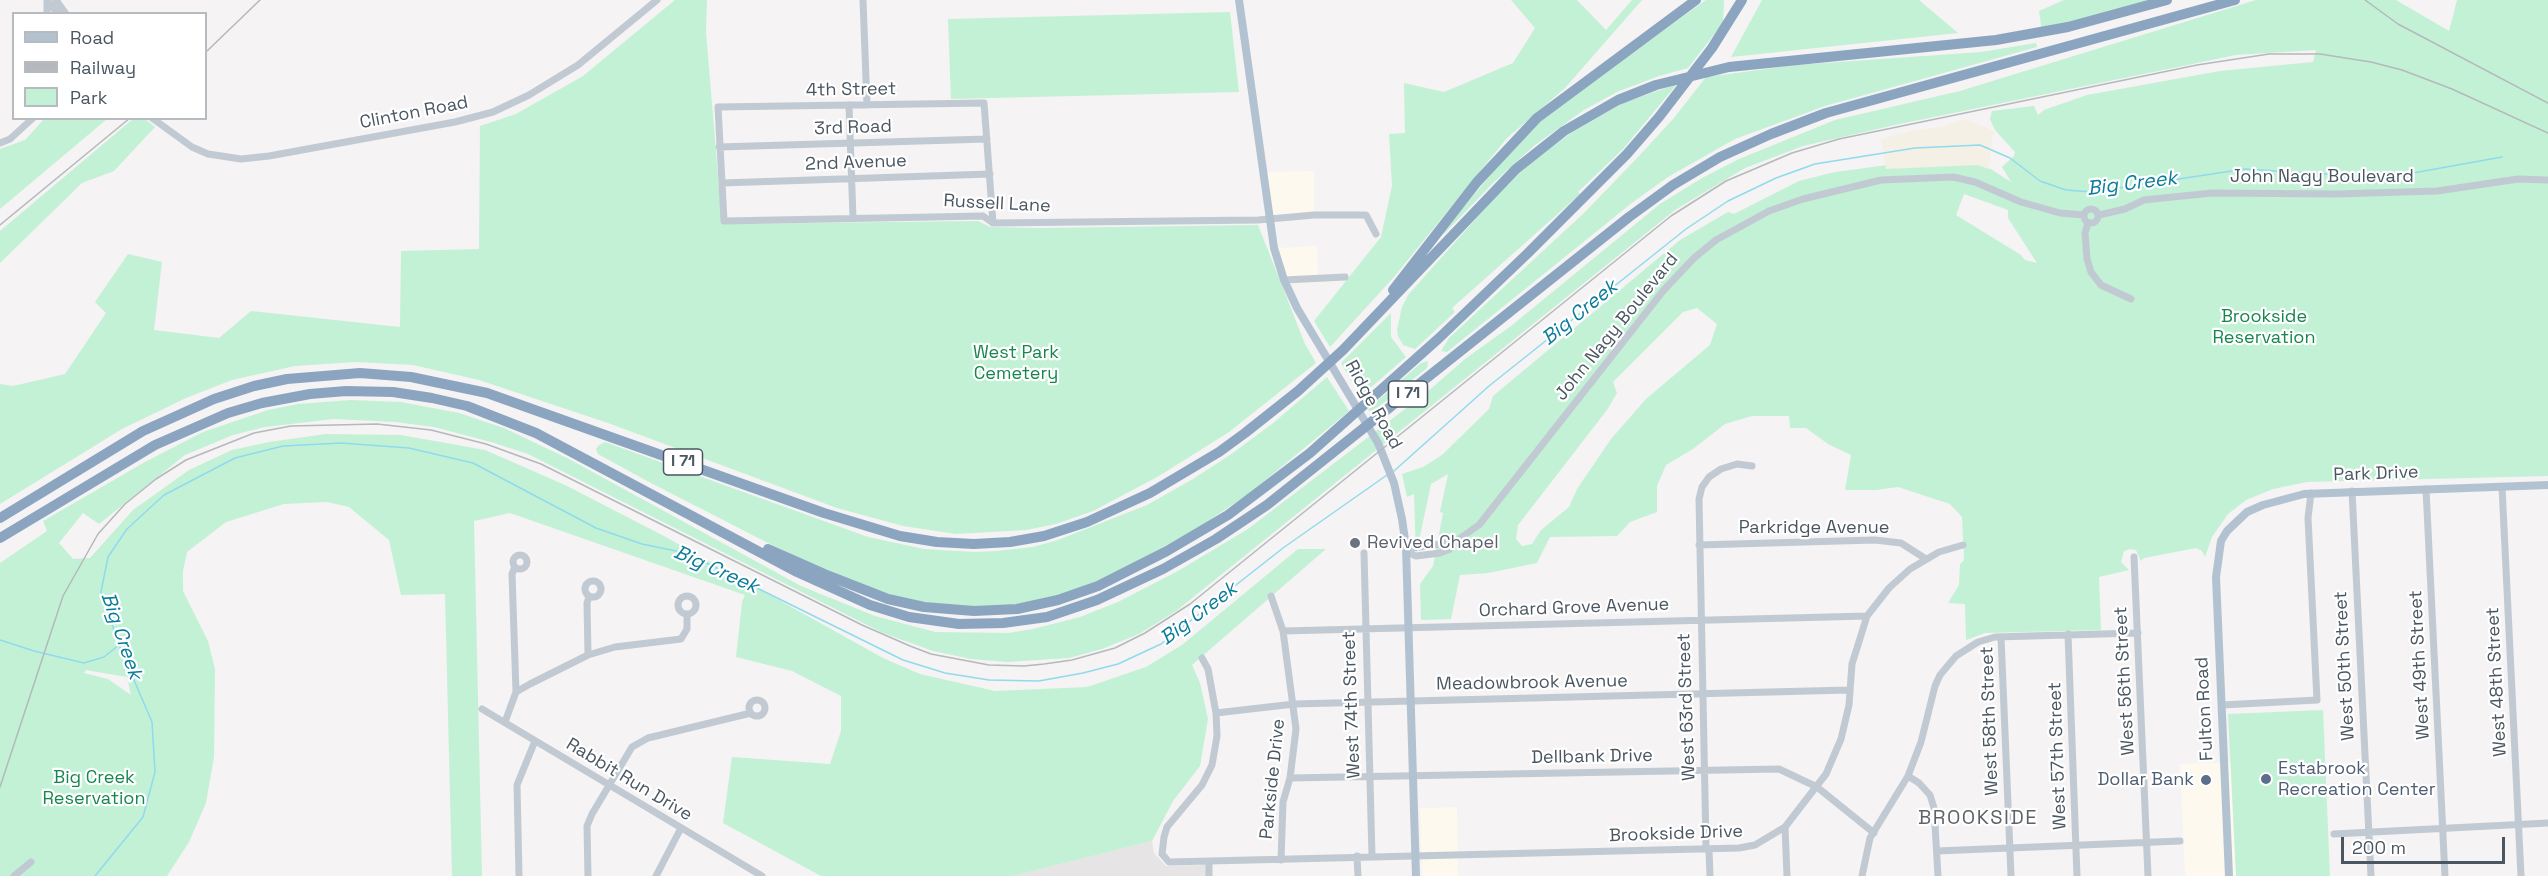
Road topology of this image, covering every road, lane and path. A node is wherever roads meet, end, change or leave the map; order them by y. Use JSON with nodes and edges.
{"nodes":[{"id":1,"x":47,"y":0,"type":"edge"},
{"id":2,"x":657,"y":0,"type":"edge"},
{"id":3,"x":863,"y":0,"type":"edge"},
{"id":4,"x":1239,"y":0,"type":"edge"},
{"id":5,"x":1696,"y":0,"type":"edge"},
{"id":6,"x":1742,"y":0,"type":"edge"},
{"id":7,"x":2168,"y":0,"type":"edge"},
{"id":8,"x":2219,"y":0,"type":"edge"},
{"id":9,"x":2235,"y":0,"type":"edge"},
{"id":10,"x":54,"y":8,"type":"edge"},
{"id":11,"x":2134,"y":29,"type":"junction"},
{"id":12,"x":849,"y":105,"type":"junction"},
{"id":13,"x":867,"y":105,"type":"junction"},
{"id":14,"x":31,"y":120,"type":"edge"},
{"id":15,"x":155,"y":120,"type":"edge"},
{"id":16,"x":987,"y":139,"type":"junction"},
{"id":17,"x":0,"y":143,"type":"edge"},
{"id":18,"x":851,"y":143,"type":"junction"},
{"id":19,"x":719,"y":147,"type":"junction"},
{"id":20,"x":990,"y":174,"type":"junction"},
{"id":21,"x":852,"y":178,"type":"junction"},
{"id":22,"x":2548,"y":180,"type":"edge"},
{"id":23,"x":722,"y":183,"type":"junction"},
{"id":24,"x":2084,"y":215,"type":"junction"},
{"id":25,"x":2099,"y":215,"type":"junction"},
{"id":26,"x":853,"y":218,"type":"junction"},
{"id":27,"x":1269,"y":218,"type":"junction"},
{"id":28,"x":993,"y":223,"type":"junction"},
{"id":29,"x":2088,"y":223,"type":"junction"},
{"id":30,"x":1376,"y":234,"type":"dead end"},
{"id":31,"x":1345,"y":277,"type":"dead end"},
{"id":32,"x":1284,"y":280,"type":"junction"},
{"id":33,"x":2131,"y":299,"type":"dead end"},
{"id":34,"x":1343,"y":350,"type":"junction"},
{"id":35,"x":1752,"y":466,"type":"dead end"},
{"id":36,"x":2548,"y":485,"type":"edge"},
{"id":37,"x":2502,"y":487,"type":"junction"},
{"id":38,"x":2426,"y":489,"type":"junction"},
{"id":39,"x":2352,"y":491,"type":"junction"},
{"id":40,"x":2311,"y":493,"type":"junction"},
{"id":41,"x":675,"y":506,"type":"junction"},
{"id":42,"x":0,"y":518,"type":"edge"},
{"id":43,"x":0,"y":538,"type":"edge"},
{"id":44,"x":2221,"y":541,"type":"joint"},
{"id":45,"x":1699,"y":545,"type":"junction"},
{"id":46,"x":1963,"y":545,"type":"dead end"},
{"id":47,"x":1406,"y":552,"type":"junction"},
{"id":48,"x":1364,"y":553,"type":"dead end"},
{"id":49,"x":2134,"y":557,"type":"dead end"},
{"id":50,"x":1926,"y":558,"type":"junction"},
{"id":51,"x":514,"y":567,"type":"dead end"},
{"id":52,"x":1271,"y":596,"type":"dead end"},
{"id":53,"x":589,"y":597,"type":"dead end"},
{"id":54,"x":687,"y":614,"type":"dead end"},
{"id":55,"x":1867,"y":616,"type":"junction"},
{"id":56,"x":1700,"y":619,"type":"junction"},
{"id":57,"x":1408,"y":627,"type":"junction"},
{"id":58,"x":1365,"y":628,"type":"junction"},
{"id":59,"x":1283,"y":631,"type":"junction"},
{"id":60,"x":2138,"y":633,"type":"junction"},
{"id":61,"x":2068,"y":634,"type":"junction"},
{"id":62,"x":2001,"y":637,"type":"junction"},
{"id":63,"x":588,"y":655,"type":"junction"},
{"id":64,"x":1202,"y":658,"type":"dead end"},
{"id":65,"x":1849,"y":690,"type":"junction"},
{"id":66,"x":516,"y":692,"type":"junction"},
{"id":67,"x":1702,"y":694,"type":"junction"},
{"id":68,"x":1410,"y":702,"type":"junction"},
{"id":69,"x":1367,"y":703,"type":"junction"},
{"id":70,"x":1294,"y":704,"type":"junction"},
{"id":71,"x":2222,"y":705,"type":"junction"},
{"id":72,"x":482,"y":709,"type":"dead end"},
{"id":73,"x":1216,"y":713,"type":"junction"},
{"id":74,"x":751,"y":714,"type":"dead end"},
{"id":75,"x":505,"y":722,"type":"junction"},
{"id":76,"x":535,"y":741,"type":"junction"},
{"id":77,"x":1704,"y":769,"type":"junction"},
{"id":78,"x":1908,"y":776,"type":"junction"},
{"id":79,"x":1369,"y":777,"type":"junction"},
{"id":80,"x":1412,"y":777,"type":"junction"},
{"id":81,"x":1290,"y":778,"type":"junction"},
{"id":82,"x":610,"y":785,"type":"junction"},
{"id":83,"x":1817,"y":787,"type":"junction"},
{"id":84,"x":2548,"y":824,"type":"edge"},
{"id":85,"x":2519,"y":825,"type":"junction"},
{"id":86,"x":1785,"y":827,"type":"junction"},
{"id":87,"x":681,"y":828,"type":"junction"},
{"id":88,"x":2443,"y":828,"type":"junction"},
{"id":89,"x":1874,"y":832,"type":"junction"},
{"id":90,"x":2368,"y":832,"type":"junction"},
{"id":91,"x":2334,"y":834,"type":"dead end"},
{"id":92,"x":2180,"y":841,"type":"dead end"},
{"id":93,"x":2146,"y":843,"type":"junction"},
{"id":94,"x":2076,"y":846,"type":"junction"},
{"id":95,"x":2010,"y":849,"type":"junction"},
{"id":96,"x":1709,"y":850,"type":"junction"},
{"id":97,"x":1936,"y":851,"type":"junction"},
{"id":98,"x":1415,"y":855,"type":"junction"},
{"id":99,"x":1357,"y":856,"type":"junction"},
{"id":100,"x":1372,"y":856,"type":"junction"},
{"id":101,"x":1281,"y":860,"type":"junction"},
{"id":102,"x":32,"y":862,"type":"dead end"},
{"id":103,"x":1209,"y":862,"type":"junction"},
{"id":104,"x":14,"y":876,"type":"edge"},
{"id":105,"x":519,"y":876,"type":"edge"},
{"id":106,"x":588,"y":876,"type":"edge"},
{"id":107,"x":656,"y":876,"type":"edge"},
{"id":108,"x":762,"y":876,"type":"edge"},
{"id":109,"x":1209,"y":876,"type":"edge"},
{"id":110,"x":1358,"y":876,"type":"edge"},
{"id":111,"x":1416,"y":876,"type":"edge"},
{"id":112,"x":1710,"y":876,"type":"edge"},
{"id":113,"x":1787,"y":876,"type":"edge"},
{"id":114,"x":1862,"y":876,"type":"edge"},
{"id":115,"x":1938,"y":876,"type":"edge"},
{"id":116,"x":2011,"y":876,"type":"edge"},
{"id":117,"x":2078,"y":876,"type":"edge"},
{"id":118,"x":2148,"y":876,"type":"edge"},
{"id":119,"x":2229,"y":876,"type":"edge"},
{"id":120,"x":2371,"y":876,"type":"edge"},
{"id":121,"x":2445,"y":876,"type":"edge"},
{"id":122,"x":2521,"y":876,"type":"edge"}],
"edges":[{"from":1,"to":10,"type":"street"},
{"from":2,"to":15,"type":"street","name":"Clinton Road"},
{"from":3,"to":13,"type":"street"},
{"from":4,"to":27,"type":"main road","name":"Ridge Road"},
{"from":5,"to":34,"type":"highway"},
{"from":6,"to":41,"type":"highway"},
{"from":7,"to":34,"type":"highway","number":"I 71"},
{"from":8,"to":11,"type":"highway","number":"I 71"},
{"from":9,"to":11,"type":"highway"},
{"from":11,"to":41,"type":"highway","number":"I 71"},
{"from":12,"to":13,"type":"street","name":"4th Street"},
{"from":12,"to":18,"type":"street"},
{"from":12,"to":19,"type":"street","name":"4th Street"},
{"from":13,"to":16,"type":"street","name":"4th Street"},
{"from":14,"to":17,"type":"street"},
{"from":16,"to":18,"type":"street","name":"3rd Road"},
{"from":16,"to":20,"type":"street"},
{"from":18,"to":19,"type":"street","name":"3rd Road"},
{"from":18,"to":21,"type":"street"},
{"from":19,"to":23,"type":"street"},
{"from":20,"to":21,"type":"street","name":"2nd Avenue"},
{"from":20,"to":28,"type":"street"},
{"from":21,"to":23,"type":"street","name":"2nd Avenue"},
{"from":21,"to":26,"type":"street"},
{"from":22,"to":25,"type":"street","name":"John Nagy Boulevard"},
{"from":23,"to":26,"type":"street","name":"Russell Lane"},
{"from":24,"to":25,"type":"street","name":"John Nagy Boulevard"},
{"from":24,"to":29,"type":"street"},
{"from":24,"to":47,"type":"street","name":"John Nagy Boulevard"},
{"from":25,"to":29,"type":"street","name":"John Nagy Boulevard"},
{"from":26,"to":28,"type":"street","name":"Russell Lane"},
{"from":27,"to":28,"type":"street","name":"Russell Lane"},
{"from":27,"to":30,"type":"street","name":"Russell Lane"},
{"from":27,"to":32,"type":"main road","name":"Ridge Road"},
{"from":29,"to":33,"type":"street"},
{"from":31,"to":32,"type":"street"},
{"from":32,"to":47,"type":"main road","name":"Ridge Road"},
{"from":34,"to":42,"type":"highway","number":"I 71"},
{"from":35,"to":45,"type":"street","name":"West 63rd Street"},
{"from":36,"to":37,"type":"main road","name":"Park Drive"},
{"from":37,"to":38,"type":"main road","name":"Park Drive"},
{"from":37,"to":85,"type":"street","name":"West 48th Street"},
{"from":38,"to":39,"type":"main road","name":"Park Drive"},
{"from":38,"to":88,"type":"street","name":"West 49th Street"},
{"from":39,"to":40,"type":"main road","name":"Park Drive"},
{"from":39,"to":90,"type":"street","name":"West 50th Street"},
{"from":40,"to":44,"type":"main road","name":"Park Drive"},
{"from":40,"to":71,"type":"street"},
{"from":41,"to":43,"type":"highway","number":"I 71"},
{"from":44,"to":71,"type":"main road","name":"Fulton Road"},
{"from":45,"to":50,"type":"street","name":"Parkridge Avenue"},
{"from":45,"to":56,"type":"street","name":"West 63rd Street"},
{"from":46,"to":50,"type":"street","name":"Brookside Drive"},
{"from":47,"to":57,"type":"main road","name":"Ridge Road"},
{"from":48,"to":58,"type":"street","name":"West 74th Street"},
{"from":49,"to":60,"type":"street","name":"West 56th Street"},
{"from":50,"to":55,"type":"street","name":"Brookside Drive"},
{"from":51,"to":66,"type":"street"},
{"from":52,"to":59,"type":"street","name":"Parkside Drive"},
{"from":53,"to":63,"type":"street"},
{"from":54,"to":63,"type":"street"},
{"from":55,"to":56,"type":"street","name":"Orchard Grove Avenue"},
{"from":55,"to":65,"type":"street","name":"Brookside Drive"},
{"from":56,"to":57,"type":"street","name":"Orchard Grove Avenue"},
{"from":56,"to":67,"type":"street","name":"West 63rd Street"},
{"from":57,"to":58,"type":"street","name":"Orchard Grove Avenue"},
{"from":57,"to":68,"type":"main road","name":"Ridge Road"},
{"from":58,"to":59,"type":"street","name":"Orchard Grove Avenue"},
{"from":58,"to":69,"type":"street","name":"West 74th Street"},
{"from":59,"to":70,"type":"street","name":"Parkside Drive"},
{"from":60,"to":61,"type":"street"},
{"from":60,"to":93,"type":"street","name":"West 56th Street"},
{"from":61,"to":62,"type":"street"},
{"from":61,"to":94,"type":"street","name":"West 57th Street"},
{"from":62,"to":78,"type":"street"},
{"from":62,"to":95,"type":"street","name":"West 58th Street"},
{"from":63,"to":66,"type":"street"},
{"from":64,"to":73,"type":"street"},
{"from":65,"to":67,"type":"street","name":"Meadowbrook Avenue"},
{"from":65,"to":83,"type":"street","name":"Brookside Drive"},
{"from":66,"to":75,"type":"street"},
{"from":67,"to":68,"type":"street","name":"Meadowbrook Avenue"},
{"from":67,"to":77,"type":"street","name":"West 63rd Street"},
{"from":68,"to":69,"type":"street","name":"Meadowbrook Avenue"},
{"from":68,"to":80,"type":"main road","name":"Ridge Road"},
{"from":69,"to":70,"type":"street","name":"Meadowbrook Avenue"},
{"from":69,"to":79,"type":"street","name":"West 74th Street"},
{"from":70,"to":73,"type":"street","name":"Meadowbrook Avenue"},
{"from":70,"to":81,"type":"street","name":"Parkside Drive"},
{"from":71,"to":119,"type":"main road","name":"Fulton Road"},
{"from":72,"to":75,"type":"street","name":"Rabbit Run Drive"},
{"from":73,"to":103,"type":"street","name":"Brookside Drive"},
{"from":74,"to":82,"type":"street"},
{"from":75,"to":76,"type":"street","name":"Rabbit Run Drive"},
{"from":76,"to":82,"type":"street","name":"Rabbit Run Drive"},
{"from":76,"to":105,"type":"street"},
{"from":77,"to":80,"type":"street","name":"Dellbank Drive"},
{"from":77,"to":83,"type":"street","name":"Dellbank Drive"},
{"from":77,"to":96,"type":"street","name":"West 63rd Street"},
{"from":78,"to":89,"type":"street"},
{"from":78,"to":97,"type":"street"},
{"from":79,"to":80,"type":"street","name":"Dellbank Drive"},
{"from":79,"to":81,"type":"street","name":"Dellbank Drive"},
{"from":79,"to":100,"type":"street","name":"West 74th Street"},
{"from":80,"to":98,"type":"main road","name":"Ridge Road"},
{"from":81,"to":101,"type":"street","name":"Parkside Drive"},
{"from":82,"to":87,"type":"street","name":"Rabbit Run Drive"},
{"from":82,"to":106,"type":"street"},
{"from":83,"to":86,"type":"street","name":"Brookside Drive"},
{"from":83,"to":89,"type":"street","name":"Dellbank Drive"},
{"from":84,"to":85,"type":"street"},
{"from":85,"to":88,"type":"street"},
{"from":85,"to":122,"type":"street","name":"West 48th Street"},
{"from":86,"to":96,"type":"street","name":"Brookside Drive"},
{"from":86,"to":113,"type":"street"},
{"from":87,"to":107,"type":"street"},
{"from":87,"to":108,"type":"street","name":"Rabbit Run Drive"},
{"from":88,"to":90,"type":"street"},
{"from":88,"to":121,"type":"street","name":"West 49th Street"},
{"from":89,"to":114,"type":"street"},
{"from":90,"to":91,"type":"street"},
{"from":90,"to":120,"type":"street","name":"West 50th Street"},
{"from":92,"to":93,"type":"street"},
{"from":93,"to":94,"type":"street"},
{"from":93,"to":118,"type":"street","name":"West 56th Street"},
{"from":94,"to":95,"type":"street"},
{"from":94,"to":117,"type":"street","name":"West 57th Street"},
{"from":95,"to":97,"type":"street"},
{"from":95,"to":116,"type":"street","name":"West 58th Street"},
{"from":96,"to":98,"type":"street","name":"Brookside Drive"},
{"from":96,"to":112,"type":"street","name":"West 63rd Street"},
{"from":97,"to":115,"type":"street"},
{"from":98,"to":100,"type":"street","name":"Brookside Drive"},
{"from":98,"to":111,"type":"main road","name":"Ridge Road"},
{"from":99,"to":100,"type":"street","name":"Brookside Drive"},
{"from":99,"to":101,"type":"street","name":"Brookside Drive"},
{"from":99,"to":110,"type":"street"},
{"from":101,"to":103,"type":"street","name":"Brookside Drive"},
{"from":102,"to":104,"type":"street"},
{"from":103,"to":109,"type":"street"}]}
